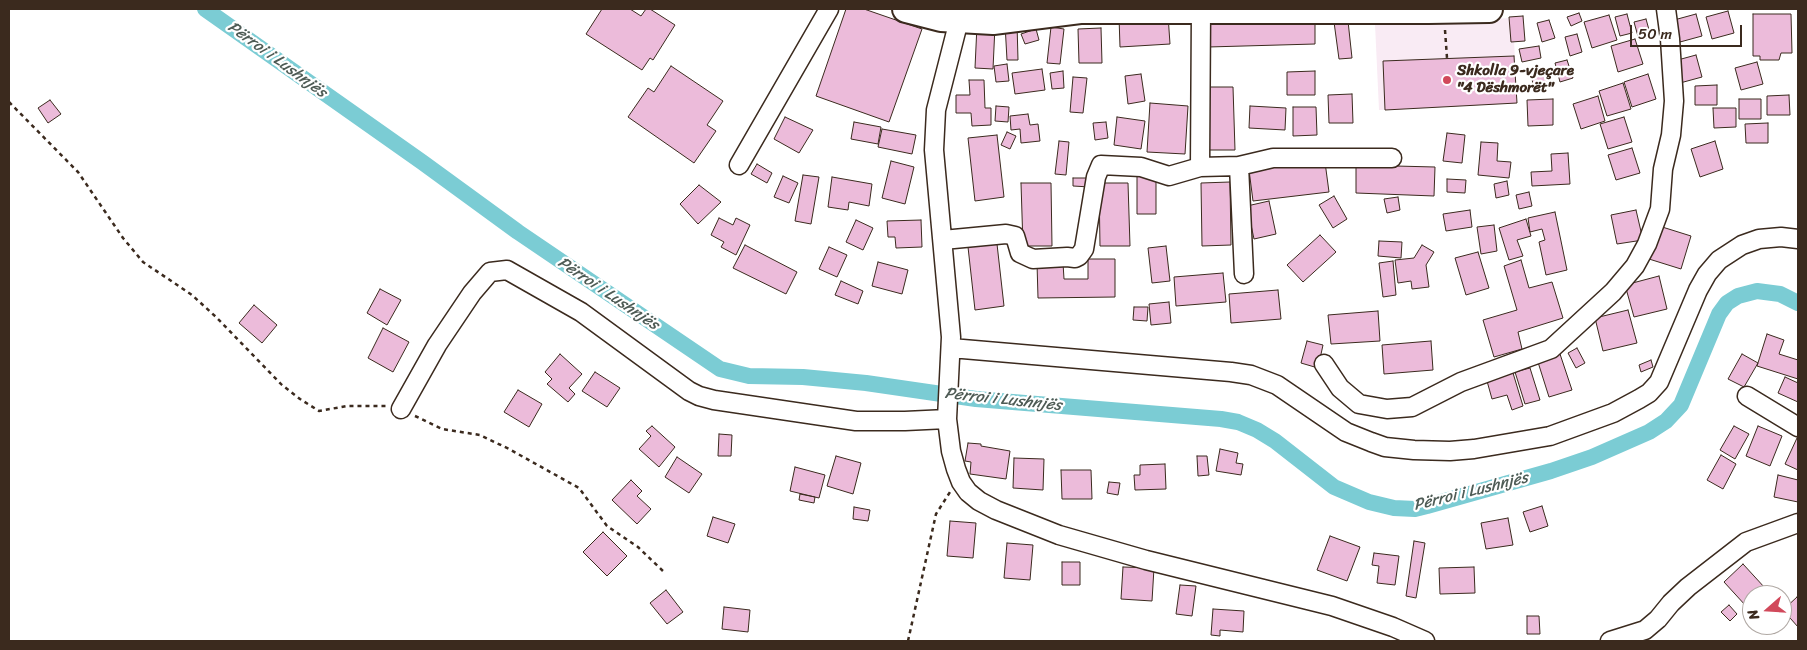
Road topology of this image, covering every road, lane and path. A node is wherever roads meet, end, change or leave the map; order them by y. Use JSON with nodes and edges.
{"nodes":[{"id":1,"x":829,"y":9,"type":"edge"},
{"id":2,"x":906,"y":9,"type":"edge"},
{"id":3,"x":1080,"y":9,"type":"edge"},
{"id":4,"x":1489,"y":9,"type":"edge"},
{"id":5,"x":1666,"y":9,"type":"edge"},
{"id":6,"x":1201,"y":10,"type":"junction"},
{"id":7,"x":1230,"y":10,"type":"edge"},
{"id":8,"x":1434,"y":10,"type":"edge"},
{"id":9,"x":959,"y":20,"type":"junction"},
{"id":10,"x":1447,"y":58,"type":"dead end"},
{"id":11,"x":9,"y":102,"type":"edge"},
{"id":12,"x":1392,"y":158,"type":"dead end"},
{"id":13,"x":739,"y":165,"type":"dead end"},
{"id":14,"x":1239,"y":166,"type":"junction"},
{"id":15,"x":1200,"y":167,"type":"junction"},
{"id":16,"x":1798,"y":239,"type":"edge"},
{"id":17,"x":943,"y":240,"type":"junction"},
{"id":18,"x":1244,"y":274,"type":"dead end"},
{"id":19,"x":951,"y":355,"type":"junction"},
{"id":20,"x":1324,"y":364,"type":"dead end"},
{"id":21,"x":1747,"y":396,"type":"dead end"},
{"id":22,"x":401,"y":409,"type":"junction"},
{"id":23,"x":947,"y":416,"type":"junction"},
{"id":24,"x":1798,"y":427,"type":"edge"},
{"id":25,"x":961,"y":482,"type":"junction"},
{"id":26,"x":1798,"y":523,"type":"edge"},
{"id":27,"x":665,"y":573,"type":"dead end"},
{"id":28,"x":1632,"y":639,"type":"edge"},
{"id":29,"x":908,"y":641,"type":"edge"},
{"id":30,"x":1425,"y":641,"type":"edge"},
{"id":31,"x":1610,"y":641,"type":"edge"}],
"edges":[{"from":1,"to":13,"type":"street"},
{"from":2,"to":9,"type":"main road"},
{"from":3,"to":6,"type":"main road"},
{"from":3,"to":9,"type":"main road"},
{"from":4,"to":8,"type":"main road"},
{"from":5,"to":20,"type":"street"},
{"from":6,"to":7,"type":"main road"},
{"from":6,"to":15,"type":"street"},
{"from":7,"to":8,"type":"main road"},
{"from":8,"to":10,"type":"path"},
{"from":9,"to":17,"type":"street"},
{"from":11,"to":22,"type":"path"},
{"from":12,"to":14,"type":"street"},
{"from":14,"to":15,"type":"street"},
{"from":14,"to":18,"type":"street"},
{"from":15,"to":17,"type":"street"},
{"from":16,"to":19,"type":"street"},
{"from":17,"to":19,"type":"street"},
{"from":19,"to":23,"type":"street"},
{"from":21,"to":24,"type":"street"},
{"from":22,"to":23,"type":"street"},
{"from":22,"to":27,"type":"path"},
{"from":23,"to":25,"type":"street"},
{"from":25,"to":29,"type":"path"},
{"from":25,"to":30,"type":"street"},
{"from":26,"to":28,"type":"street"},
{"from":28,"to":31,"type":"street"}]}
